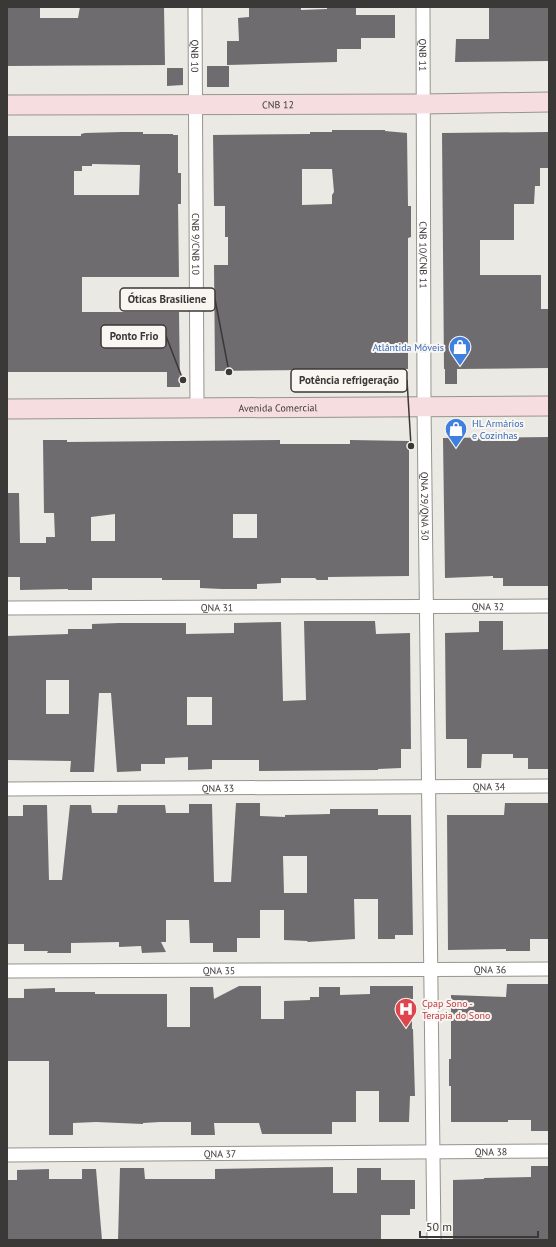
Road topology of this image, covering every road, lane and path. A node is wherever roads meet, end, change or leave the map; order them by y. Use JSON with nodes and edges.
{"nodes":[{"id":1,"x":195,"y":7,"type":"edge"},
{"id":2,"x":423,"y":7,"type":"edge"},
{"id":3,"x":549,"y":102,"type":"edge"},
{"id":4,"x":424,"y":104,"type":"junction"},
{"id":5,"x":7,"y":105,"type":"edge"},
{"id":6,"x":195,"y":105,"type":"junction"},
{"id":7,"x":424,"y":406,"type":"junction"},
{"id":8,"x":549,"y":406,"type":"edge"},
{"id":9,"x":197,"y":408,"type":"junction"},
{"id":10,"x":7,"y":409,"type":"edge"},
{"id":11,"x":427,"y":606,"type":"junction"},
{"id":12,"x":549,"y":606,"type":"edge"},
{"id":13,"x":7,"y":608,"type":"edge"},
{"id":14,"x":430,"y":786,"type":"junction"},
{"id":15,"x":549,"y":786,"type":"edge"},
{"id":16,"x":7,"y":790,"type":"edge"},
{"id":17,"x":432,"y":969,"type":"junction"},
{"id":18,"x":549,"y":969,"type":"edge"},
{"id":19,"x":7,"y":971,"type":"edge"},
{"id":20,"x":433,"y":1151,"type":"junction"},
{"id":21,"x":549,"y":1152,"type":"edge"},
{"id":22,"x":7,"y":1155,"type":"edge"},
{"id":23,"x":434,"y":1240,"type":"edge"}],
"edges":[{"from":1,"to":6,"type":"street","name":"QNB 10"},
{"from":2,"to":4,"type":"street","name":"QNB 11"},
{"from":3,"to":4,"type":"street","name":"CNB 12"},
{"from":4,"to":6,"type":"street","name":"CNB 12"},
{"from":4,"to":7,"type":"street","name":"CNB 10/CNB 11"},
{"from":5,"to":6,"type":"street","name":"CNB 12"},
{"from":6,"to":9,"type":"street","name":"CNB 9/CNB 10"},
{"from":7,"to":8,"type":"street","name":"Avenida Comercial"},
{"from":7,"to":9,"type":"street","name":"Avenida Comercial"},
{"from":7,"to":11,"type":"street","name":"QNA 29/QNA 30"},
{"from":9,"to":10,"type":"street","name":"Avenida Comercial"},
{"from":11,"to":12,"type":"street","name":"QNA 32"},
{"from":11,"to":13,"type":"street","name":"QNA 31"},
{"from":11,"to":14,"type":"street","name":"QNA 29/QNA 30"},
{"from":14,"to":15,"type":"street","name":"QNA 34"},
{"from":14,"to":16,"type":"street","name":"QNA 33"},
{"from":14,"to":17,"type":"street","name":"QNA 29/QNA 30"},
{"from":17,"to":18,"type":"street","name":"QNA 36"},
{"from":17,"to":19,"type":"street","name":"QNA 35"},
{"from":17,"to":20,"type":"street","name":"QNA 29/QNA 30"},
{"from":20,"to":21,"type":"street","name":"QNA 38"},
{"from":20,"to":22,"type":"street","name":"QNA 37"},
{"from":20,"to":23,"type":"street","name":"QNA 29/QNA 30"}]}
